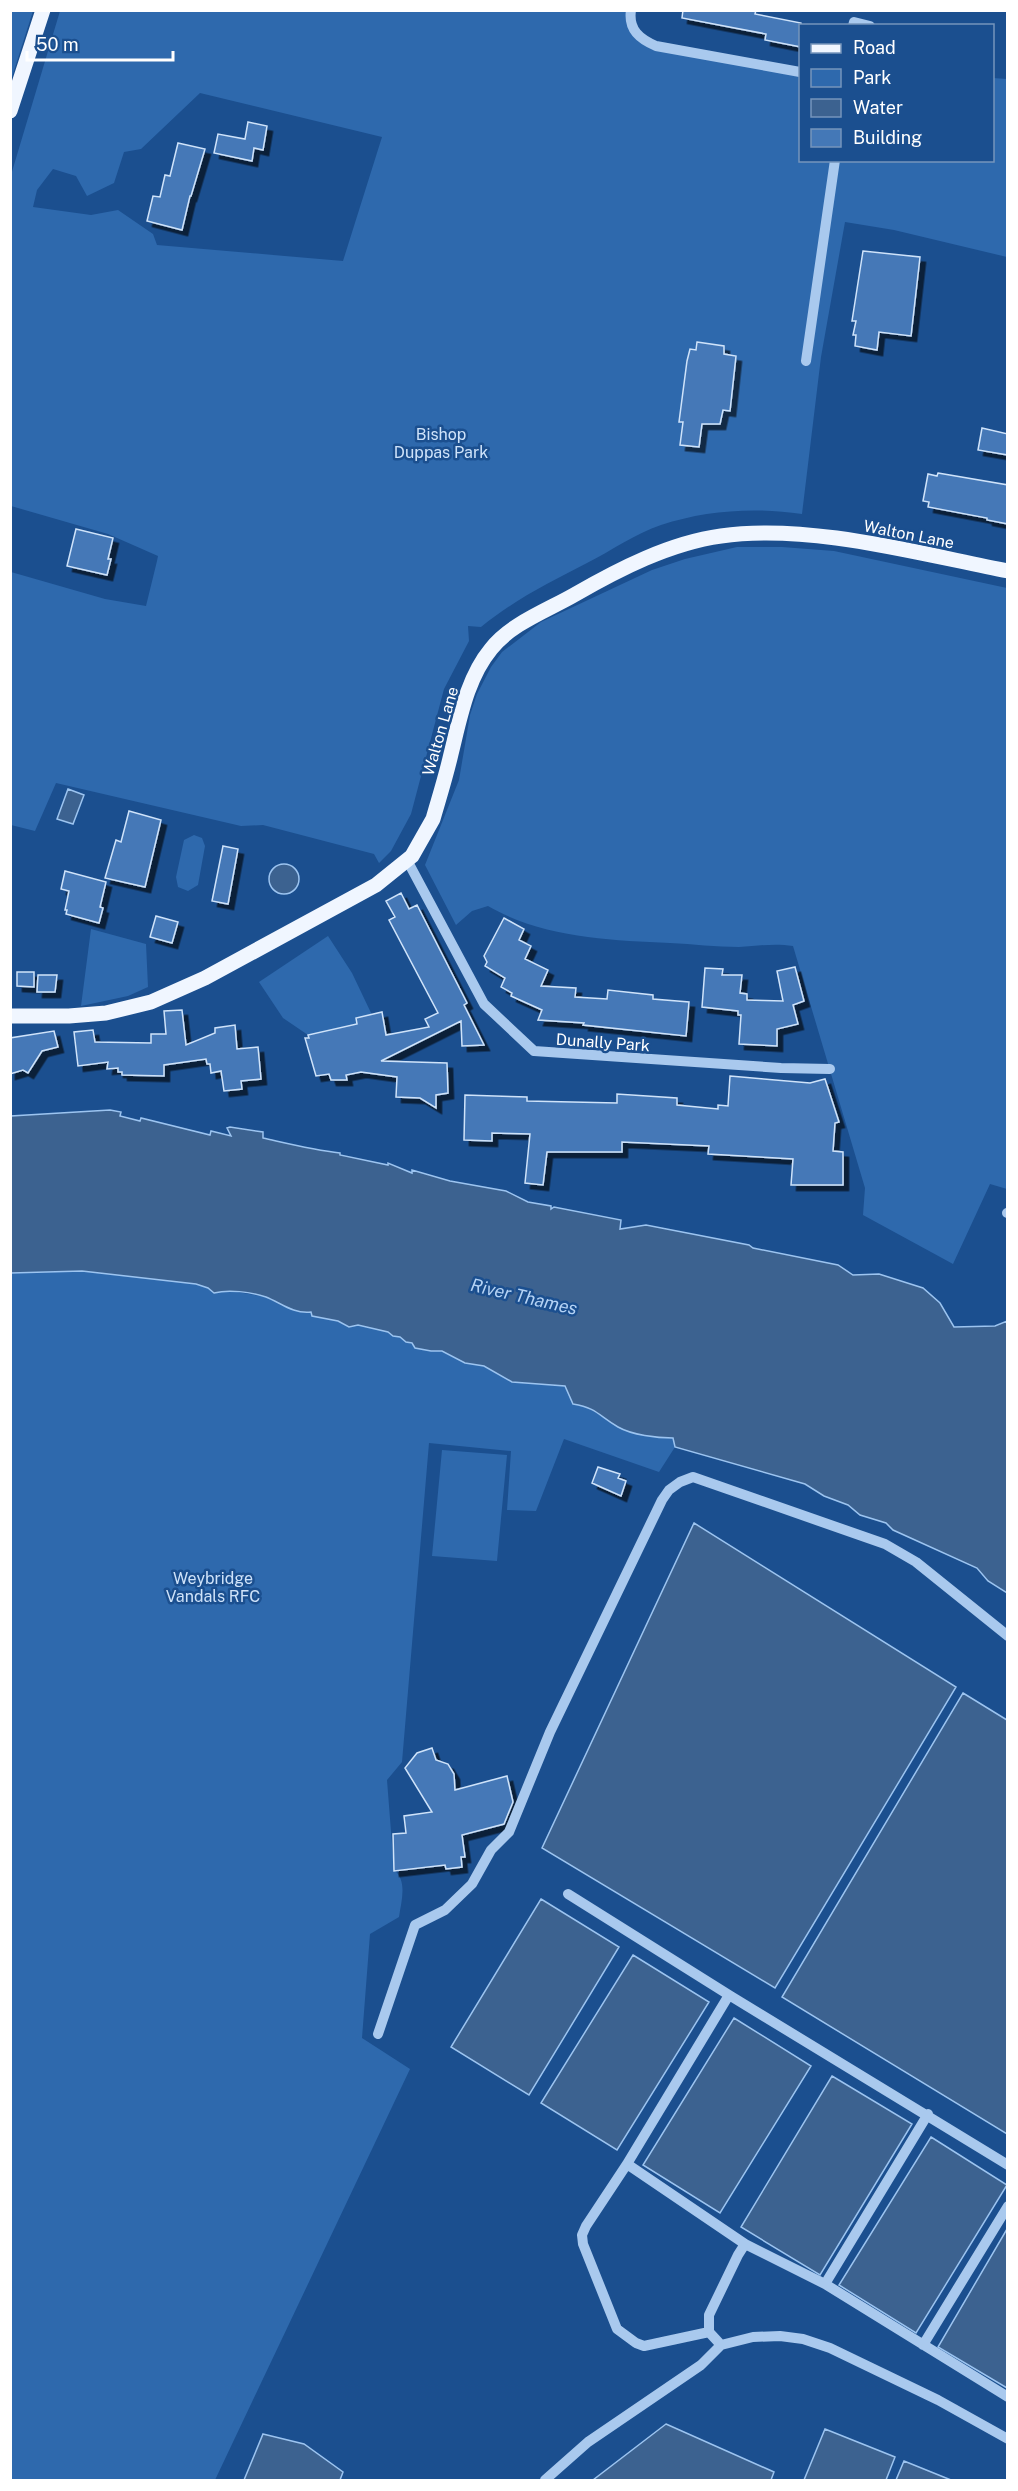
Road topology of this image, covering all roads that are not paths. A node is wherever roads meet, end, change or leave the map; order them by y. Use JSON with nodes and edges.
{"nodes":[{"id":1,"x":44,"y":10,"type":"edge"},
{"id":2,"x":631,"y":10,"type":"edge"},
{"id":3,"x":799,"y":72,"type":"edge"},
{"id":4,"x":10,"y":111,"type":"edge"},
{"id":5,"x":835,"y":162,"type":"edge"},
{"id":6,"x":806,"y":362,"type":"dead end"},
{"id":7,"x":1008,"y":571,"type":"edge"},
{"id":8,"x":407,"y":860,"type":"junction"},
{"id":9,"x":10,"y":1016,"type":"edge"},
{"id":10,"x":830,"y":1069,"type":"dead end"},
{"id":11,"x":1008,"y":1636,"type":"edge"},
{"id":12,"x":568,"y":1894,"type":"dead end"},
{"id":13,"x":729,"y":1995,"type":"junction"},
{"id":14,"x":378,"y":2034,"type":"dead end"},
{"id":15,"x":928,"y":2115,"type":"junction"},
{"id":16,"x":627,"y":2164,"type":"junction"},
{"id":17,"x":1008,"y":2165,"type":"edge"},
{"id":18,"x":1008,"y":2206,"type":"edge"},
{"id":19,"x":745,"y":2244,"type":"junction"},
{"id":20,"x":825,"y":2284,"type":"junction"},
{"id":21,"x":709,"y":2332,"type":"junction"},
{"id":22,"x":721,"y":2345,"type":"junction"},
{"id":23,"x":923,"y":2345,"type":"junction"},
{"id":24,"x":1008,"y":2397,"type":"edge"},
{"id":25,"x":1008,"y":2439,"type":"edge"},
{"id":26,"x":545,"y":2481,"type":"edge"}],
"edges":[{"from":1,"to":4,"type":"main road"},
{"from":2,"to":3,"type":"street"},
{"from":5,"to":6,"type":"street"},
{"from":7,"to":8,"type":"main road","name":"Walton Lane"},
{"from":8,"to":9,"type":"main road","name":"Walton Lane"},
{"from":8,"to":10,"type":"street","name":"Dunally Park"},
{"from":11,"to":14,"type":"street"},
{"from":12,"to":13,"type":"street"},
{"from":13,"to":15,"type":"street"},
{"from":13,"to":16,"type":"street"},
{"from":15,"to":17,"type":"street"},
{"from":15,"to":20,"type":"street"},
{"from":16,"to":19,"type":"street"},
{"from":16,"to":21,"type":"street"},
{"from":18,"to":23,"type":"street"},
{"from":19,"to":20,"type":"street"},
{"from":19,"to":21,"type":"street"},
{"from":20,"to":23,"type":"street"},
{"from":21,"to":22,"type":"street"},
{"from":22,"to":25,"type":"street"},
{"from":22,"to":26,"type":"street"},
{"from":23,"to":24,"type":"street"}]}
